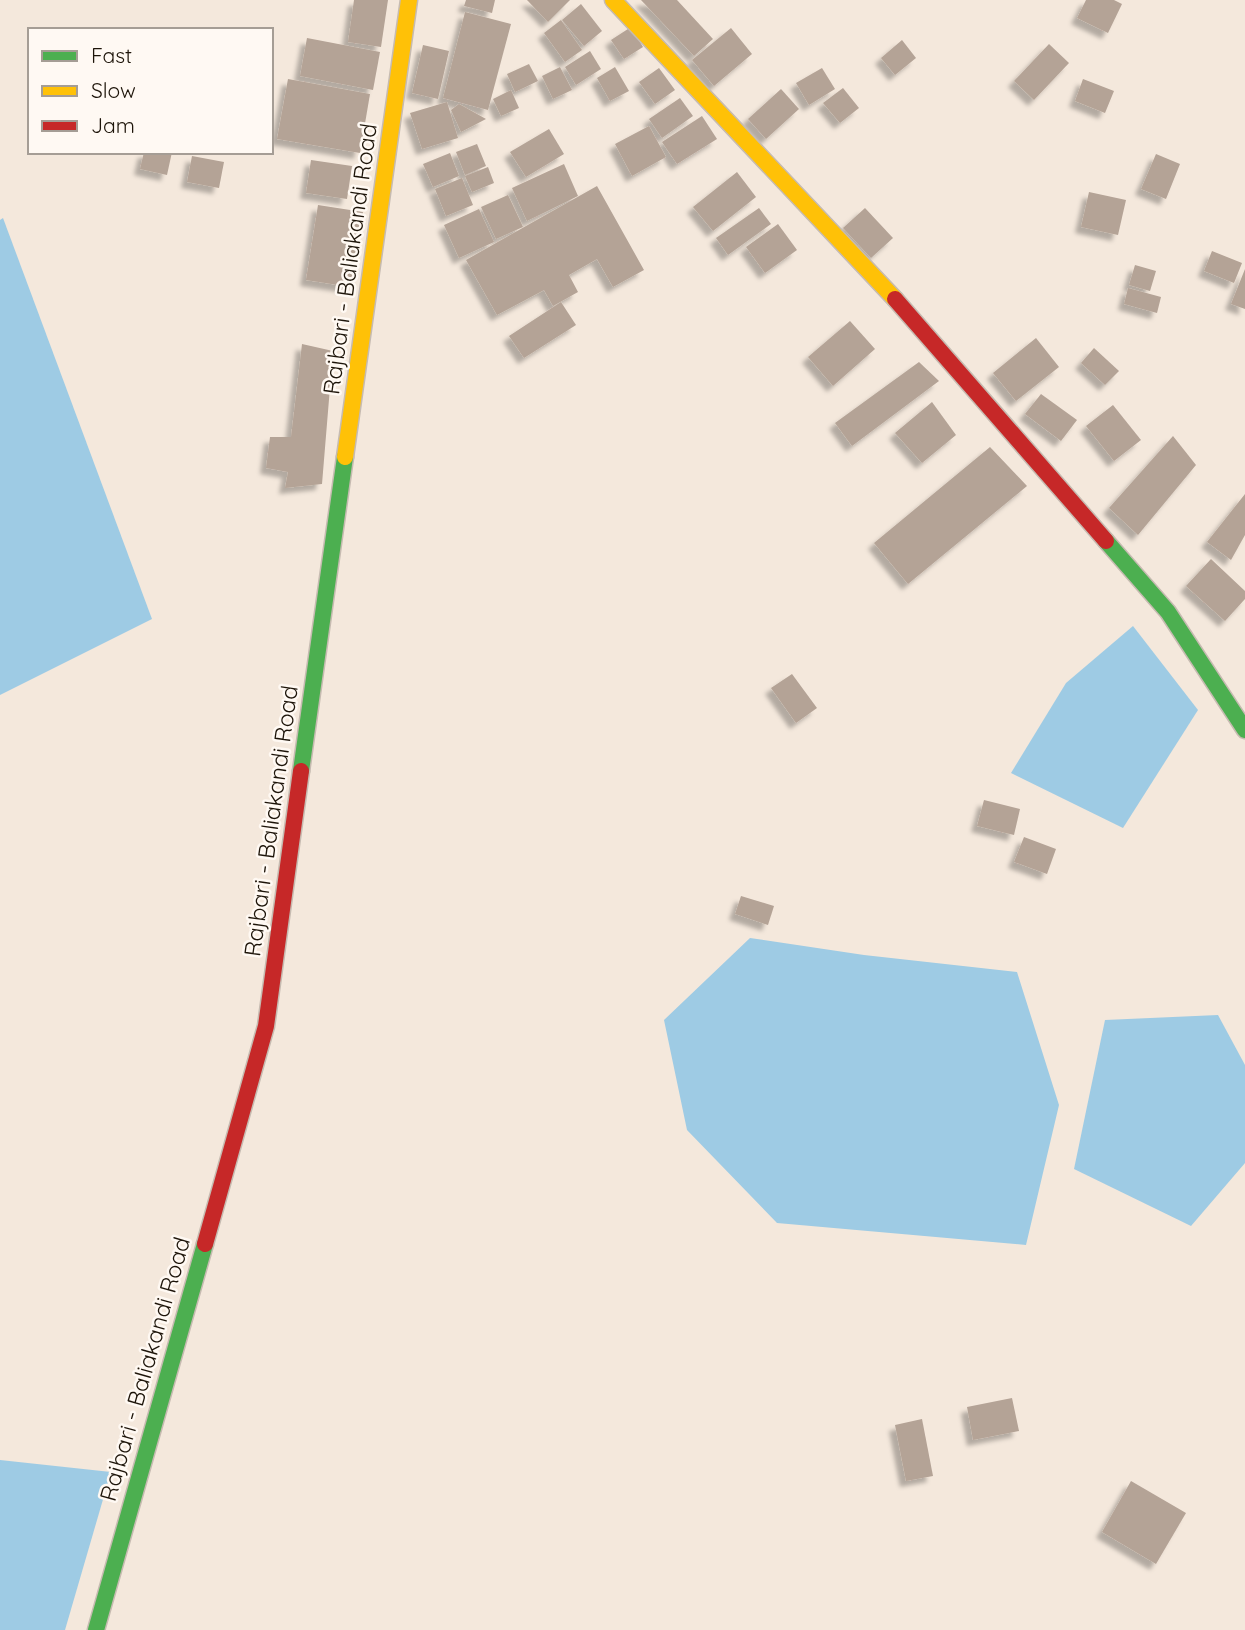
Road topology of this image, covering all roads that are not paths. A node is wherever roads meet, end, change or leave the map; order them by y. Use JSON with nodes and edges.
{"nodes":[{"id":1,"x":409,"y":0,"type":"edge"},
{"id":2,"x":613,"y":0,"type":"edge"},
{"id":3,"x":1245,"y":730,"type":"edge"},
{"id":4,"x":96,"y":1630,"type":"edge"}],
"edges":[{"from":1,"to":4,"type":"main road","name":"Rajbari - Baliakandi Road"},
{"from":2,"to":3,"type":"main road"}]}
